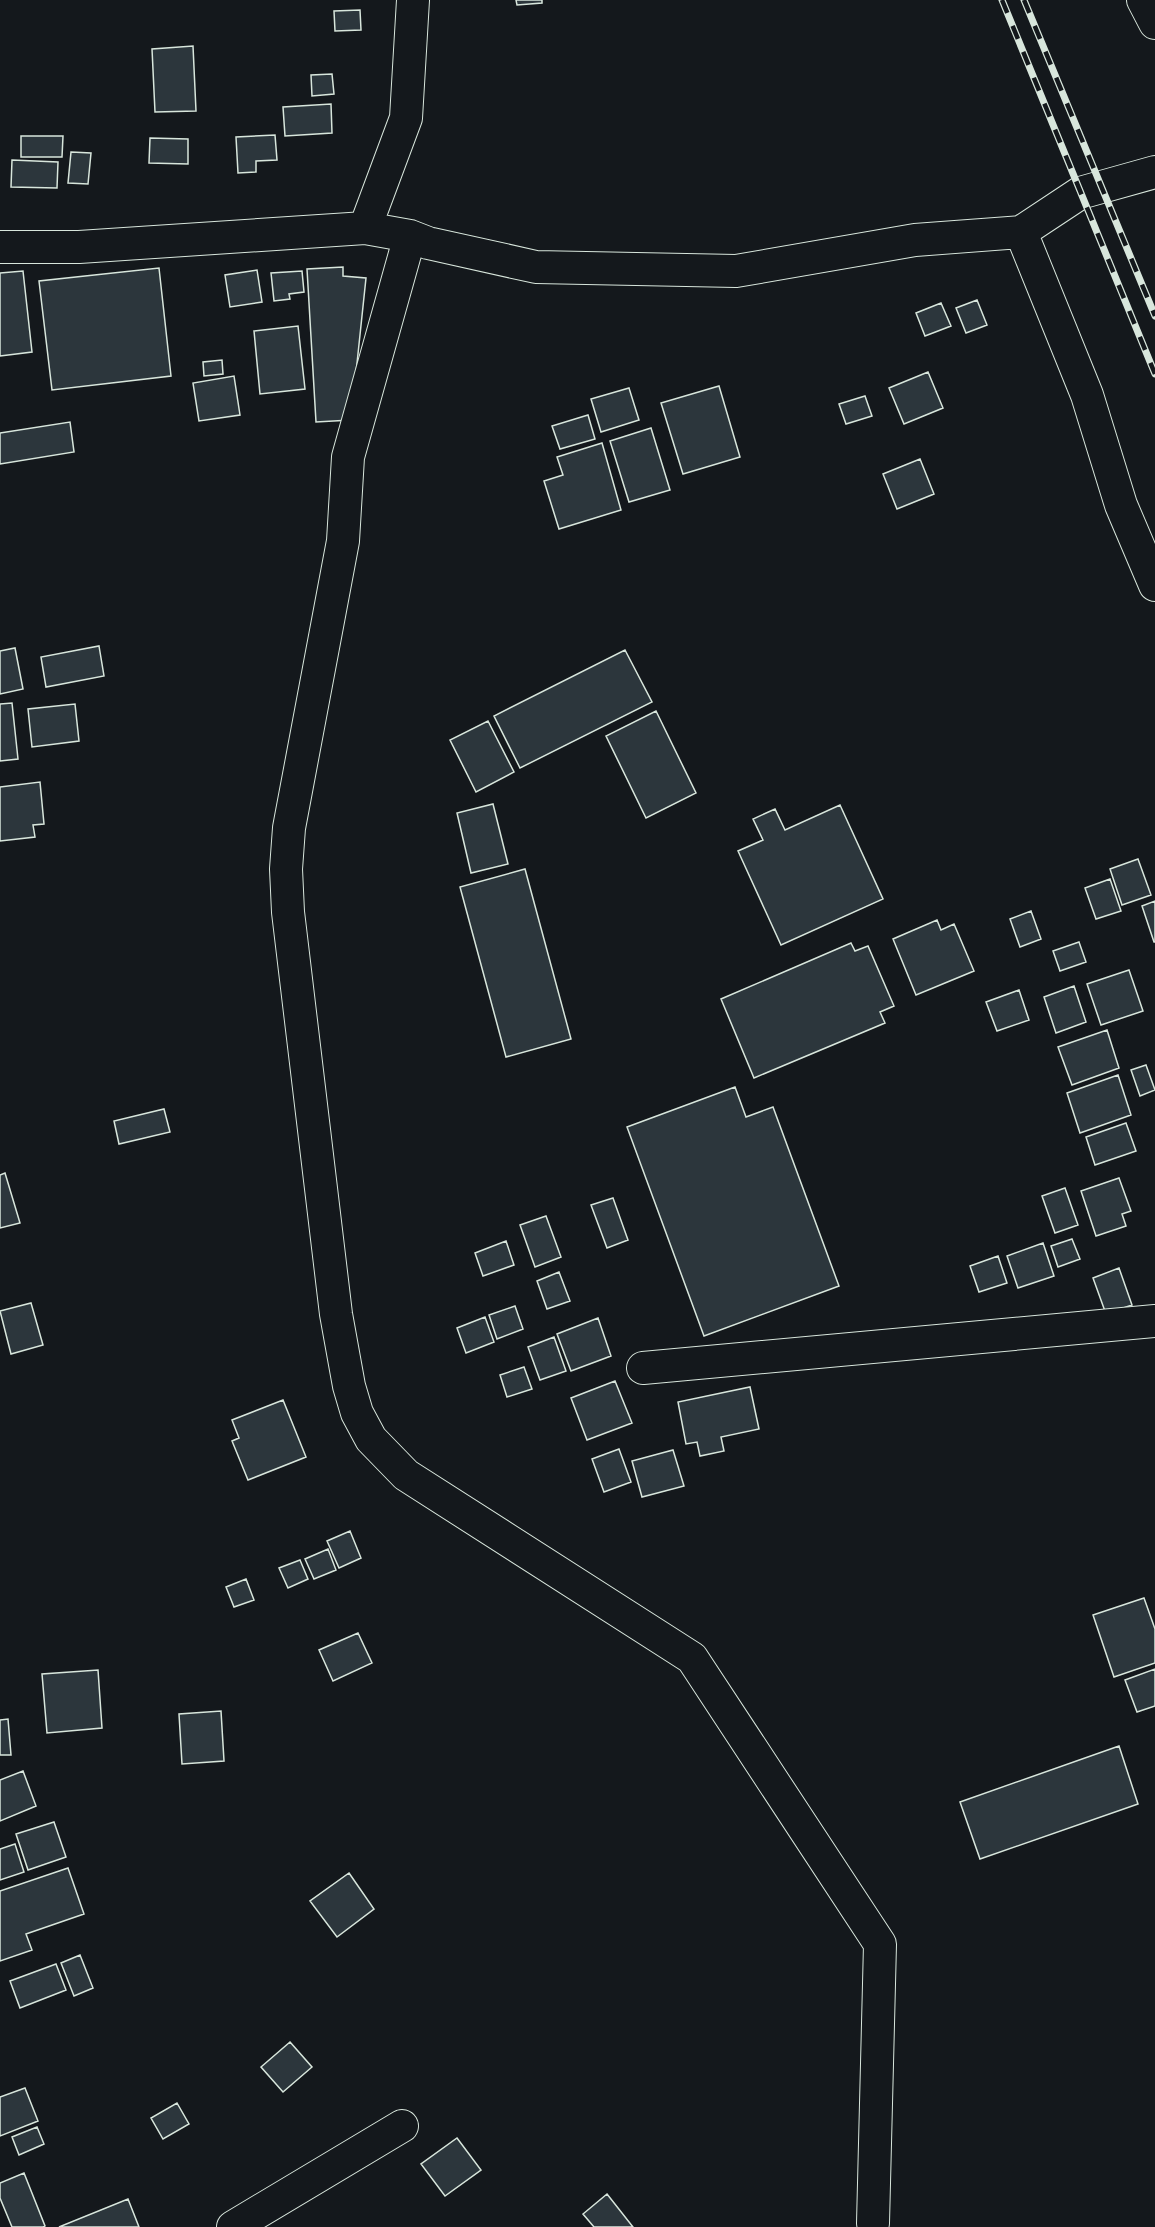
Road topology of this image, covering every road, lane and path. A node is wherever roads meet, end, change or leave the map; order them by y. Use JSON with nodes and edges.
{"nodes":[{"id":1,"x":413,"y":0,"type":"edge"},
{"id":2,"x":1143,"y":0,"type":"edge"},
{"id":3,"x":1155,"y":23,"type":"edge"},
{"id":4,"x":1155,"y":172,"type":"edge"},
{"id":5,"x":365,"y":228,"type":"junction"},
{"id":6,"x":1021,"y":232,"type":"junction"},
{"id":7,"x":410,"y":236,"type":"junction"},
{"id":8,"x":0,"y":247,"type":"edge"},
{"id":9,"x":1155,"y":585,"type":"edge"},
{"id":10,"x":1155,"y":1321,"type":"edge"},
{"id":11,"x":643,"y":1368,"type":"dead end"},
{"id":12,"x":402,"y":2126,"type":"dead end"},
{"id":13,"x":873,"y":2223,"type":"dead end"},
{"id":14,"x":233,"y":2227,"type":"edge"}],
"edges":[{"from":1,"to":5,"type":"street"},
{"from":2,"to":3,"type":"street"},
{"from":4,"to":6,"type":"street"},
{"from":5,"to":7,"type":"street"},
{"from":5,"to":8,"type":"street"},
{"from":6,"to":7,"type":"street"},
{"from":6,"to":9,"type":"street"},
{"from":7,"to":13,"type":"street"},
{"from":10,"to":11,"type":"street"},
{"from":12,"to":14,"type":"street"}]}
